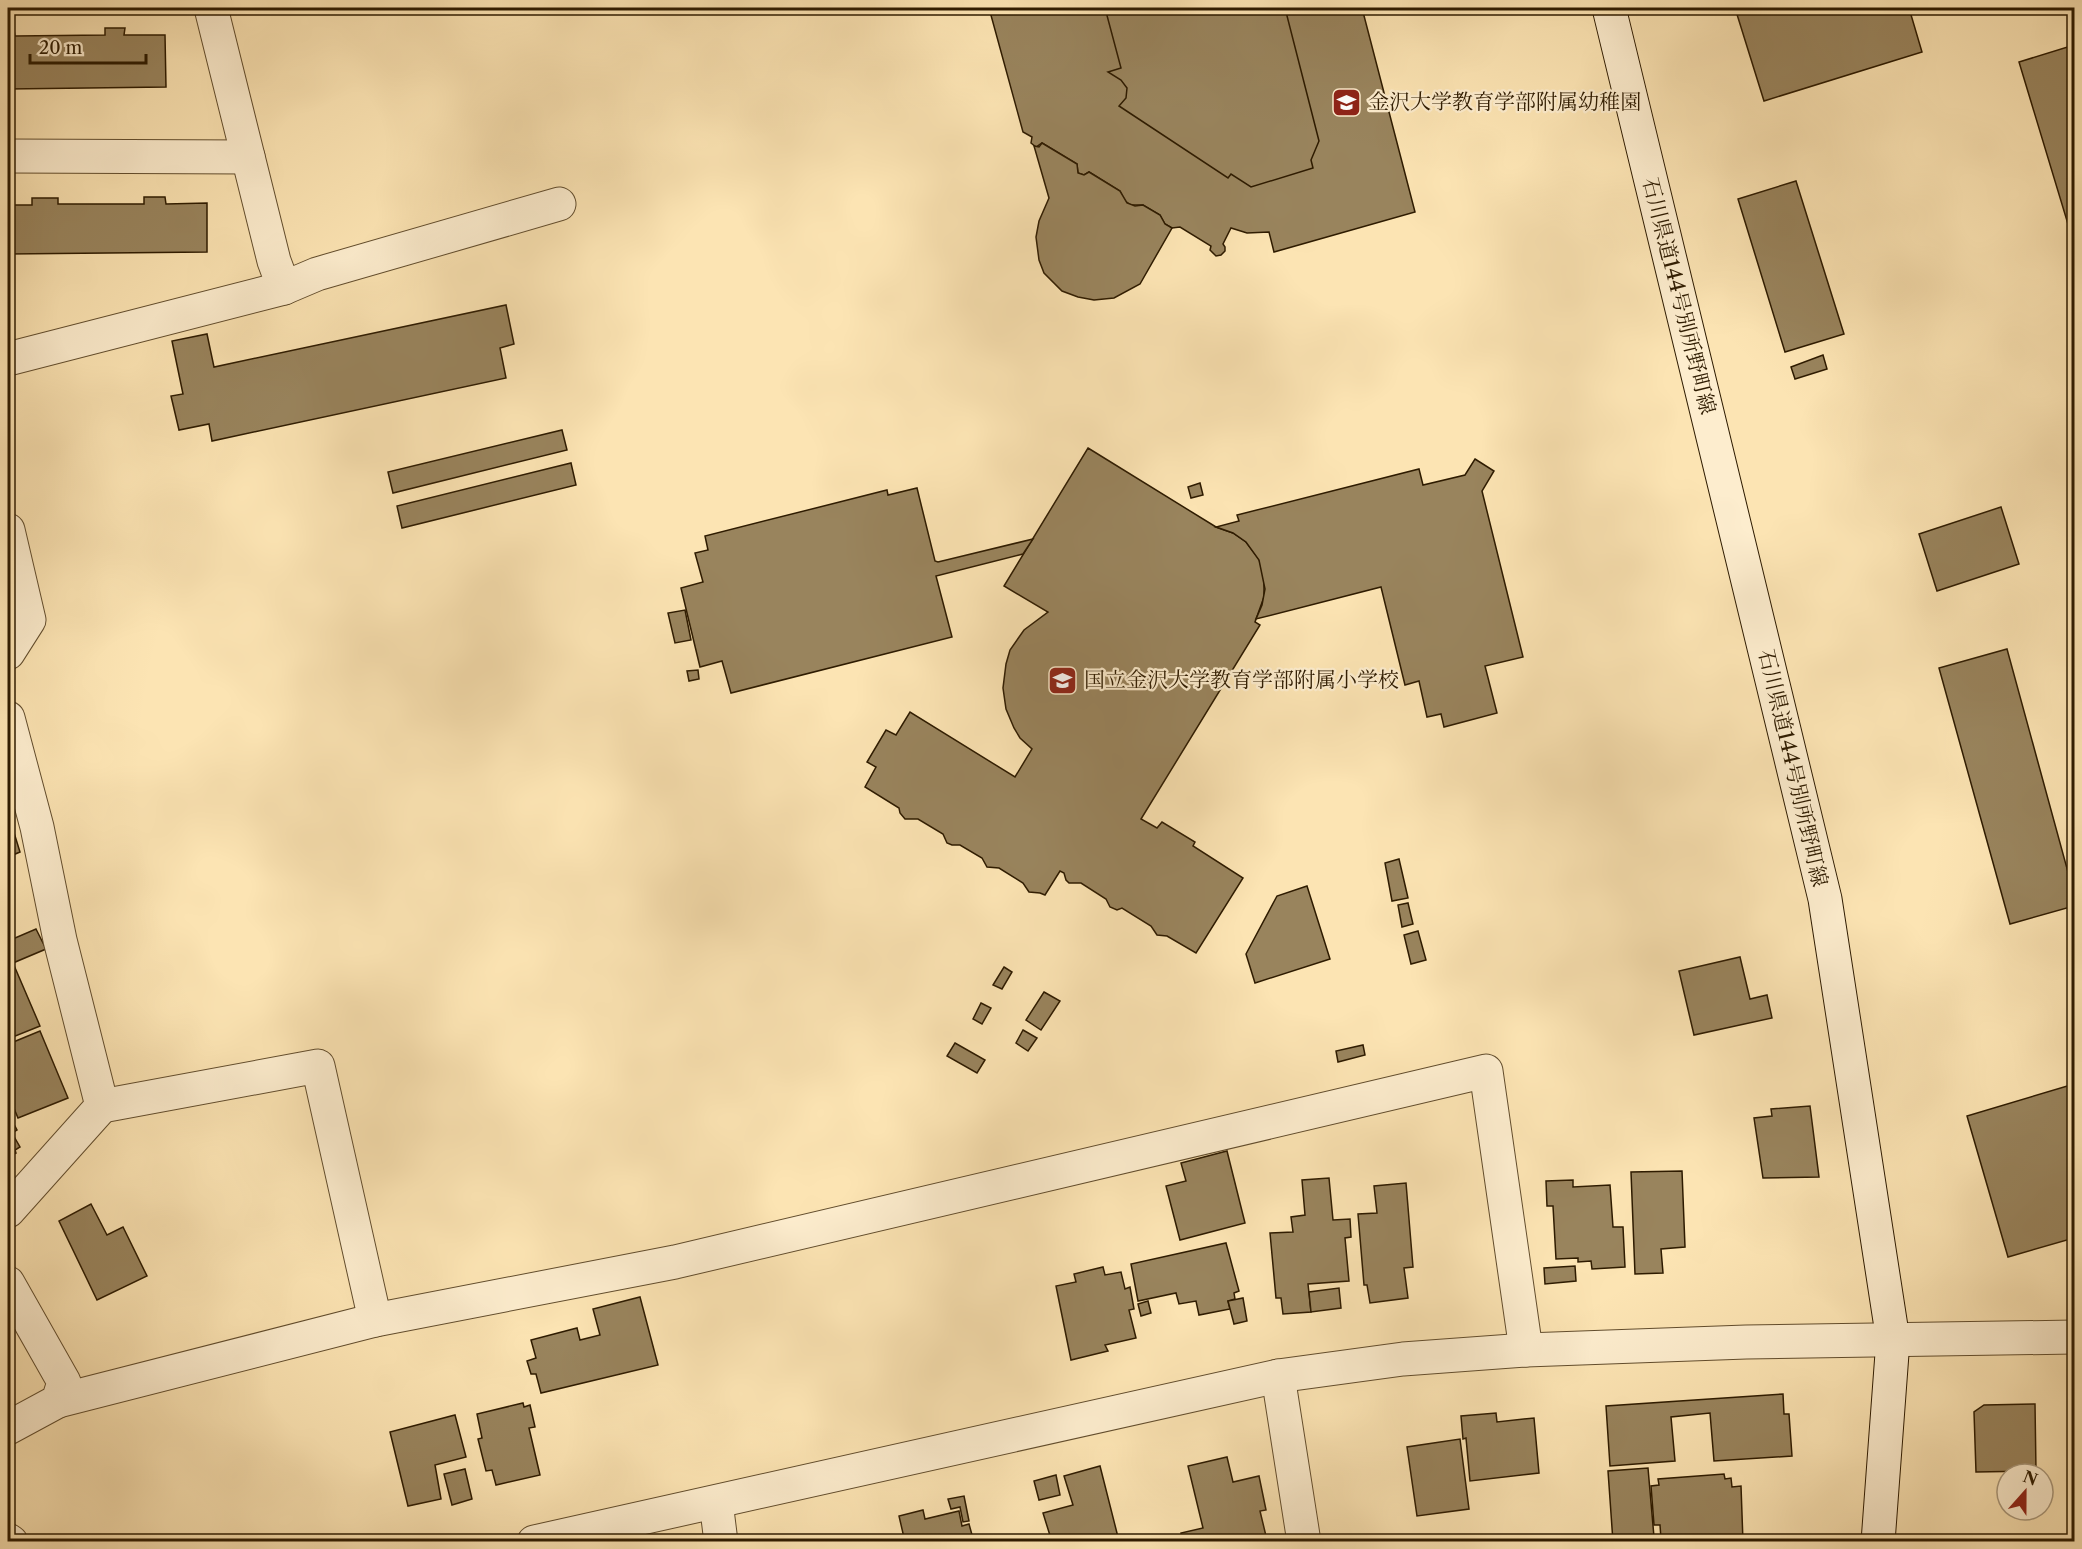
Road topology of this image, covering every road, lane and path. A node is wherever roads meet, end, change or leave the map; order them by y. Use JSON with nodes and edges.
{"nodes":[{"id":1,"x":211,"y":8,"type":"edge"},
{"id":2,"x":1609,"y":8,"type":"edge"},
{"id":3,"x":8,"y":156,"type":"edge"},
{"id":4,"x":248,"y":157,"type":"junction"},
{"id":5,"x":559,"y":204,"type":"dead end"},
{"id":6,"x":284,"y":288,"type":"junction"},
{"id":7,"x":8,"y":359,"type":"edge"},
{"id":8,"x":8,"y":530,"type":"edge"},
{"id":9,"x":8,"y":652,"type":"edge"},
{"id":10,"x":8,"y":718,"type":"edge"},
{"id":11,"x":102,"y":1106,"type":"junction"},
{"id":12,"x":8,"y":1211,"type":"edge"},
{"id":13,"x":8,"y":1283,"type":"edge"},
{"id":14,"x":375,"y":1320,"type":"junction"},
{"id":15,"x":2074,"y":1337,"type":"edge"},
{"id":16,"x":1893,"y":1340,"type":"junction"},
{"id":17,"x":1526,"y":1350,"type":"junction"},
{"id":18,"x":1278,"y":1376,"type":"junction"},
{"id":19,"x":58,"y":1401,"type":"junction"},
{"id":20,"x":8,"y":1428,"type":"edge"},
{"id":21,"x":716,"y":1502,"type":"junction"},
{"id":22,"x":534,"y":1542,"type":"edge"},
{"id":23,"x":721,"y":1542,"type":"edge"},
{"id":24,"x":1304,"y":1542,"type":"edge"},
{"id":25,"x":1878,"y":1542,"type":"edge"}],
"edges":[{"from":1,"to":4,"type":"street"},
{"from":2,"to":16,"type":"street","name":"石川県道144号別所野町線"},
{"from":3,"to":4,"type":"street"},
{"from":4,"to":6,"type":"street"},
{"from":5,"to":6,"type":"street"},
{"from":6,"to":7,"type":"street"},
{"from":8,"to":9,"type":"street"},
{"from":10,"to":11,"type":"street"},
{"from":11,"to":12,"type":"street"},
{"from":11,"to":14,"type":"street"},
{"from":13,"to":19,"type":"street"},
{"from":14,"to":17,"type":"street"},
{"from":14,"to":19,"type":"street"},
{"from":15,"to":16,"type":"street"},
{"from":16,"to":17,"type":"street"},
{"from":16,"to":25,"type":"street","name":"石川県道144号別所野町線"},
{"from":17,"to":18,"type":"street"},
{"from":18,"to":21,"type":"street"},
{"from":18,"to":24,"type":"street"},
{"from":19,"to":20,"type":"street"},
{"from":21,"to":22,"type":"street"},
{"from":21,"to":23,"type":"street"}]}
